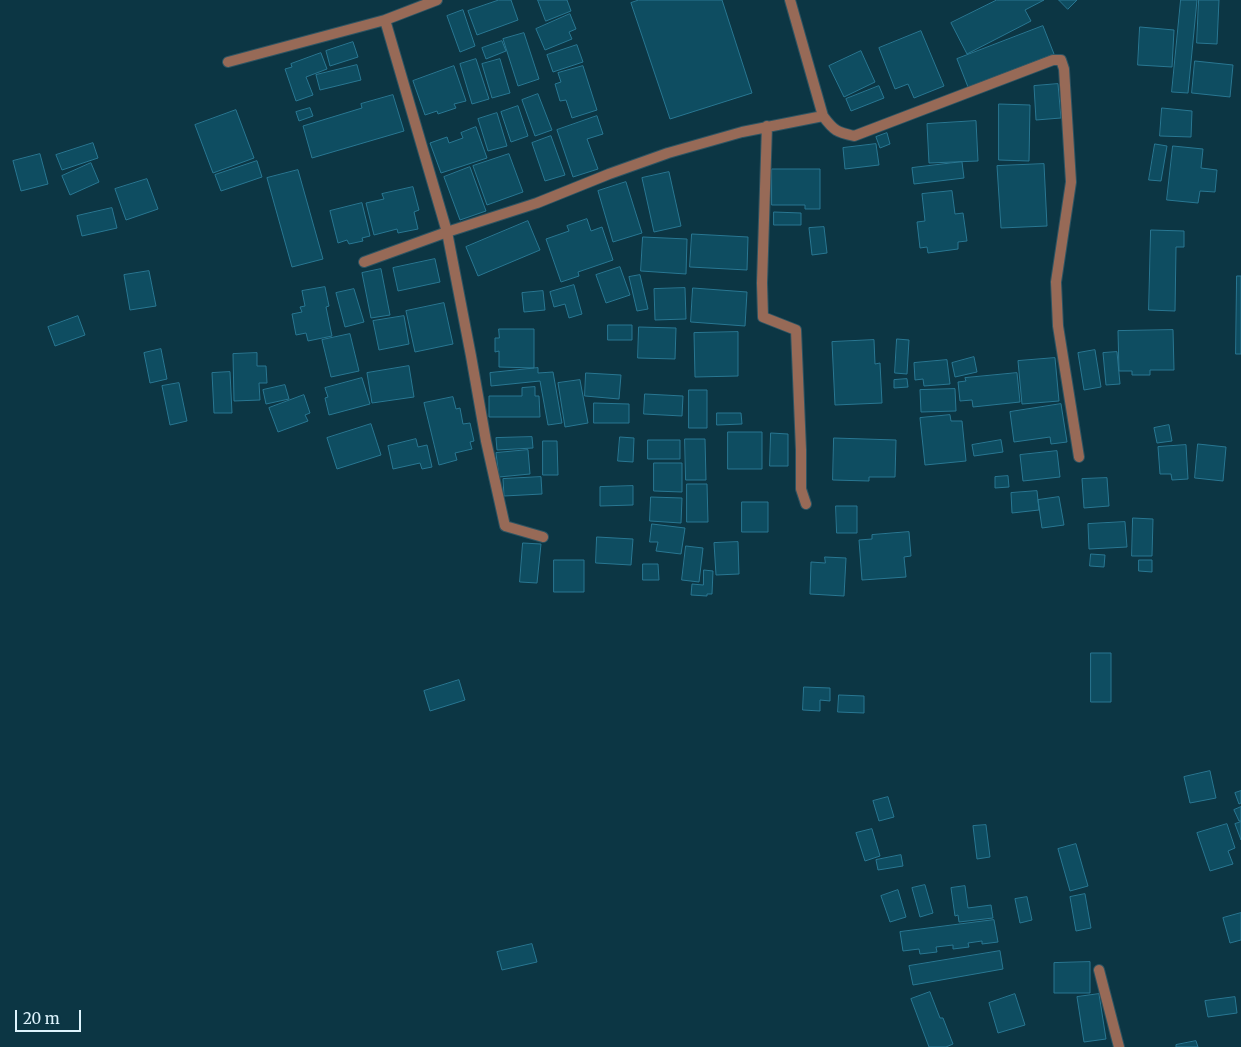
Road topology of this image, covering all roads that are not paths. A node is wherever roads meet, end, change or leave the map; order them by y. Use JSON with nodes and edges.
{"nodes":[{"id":1,"x":437,"y":0,"type":"edge"},
{"id":2,"x":790,"y":0,"type":"edge"},
{"id":3,"x":385,"y":20,"type":"junction"},
{"id":4,"x":228,"y":62,"type":"dead end"},
{"id":5,"x":823,"y":116,"type":"junction"},
{"id":6,"x":767,"y":126,"type":"junction"},
{"id":7,"x":447,"y":232,"type":"junction"},
{"id":8,"x":364,"y":262,"type":"dead end"},
{"id":9,"x":1079,"y":457,"type":"dead end"},
{"id":10,"x":806,"y":504,"type":"dead end"},
{"id":11,"x":543,"y":537,"type":"dead end"},
{"id":12,"x":1099,"y":970,"type":"dead end"},
{"id":13,"x":1119,"y":1047,"type":"edge"}],
"edges":[{"from":1,"to":3,"type":"street"},
{"from":2,"to":5,"type":"street"},
{"from":3,"to":4,"type":"street"},
{"from":3,"to":7,"type":"street"},
{"from":5,"to":6,"type":"street"},
{"from":5,"to":9,"type":"street"},
{"from":6,"to":7,"type":"street"},
{"from":6,"to":10,"type":"street"},
{"from":7,"to":8,"type":"street"},
{"from":7,"to":11,"type":"street"},
{"from":12,"to":13,"type":"street"}]}
